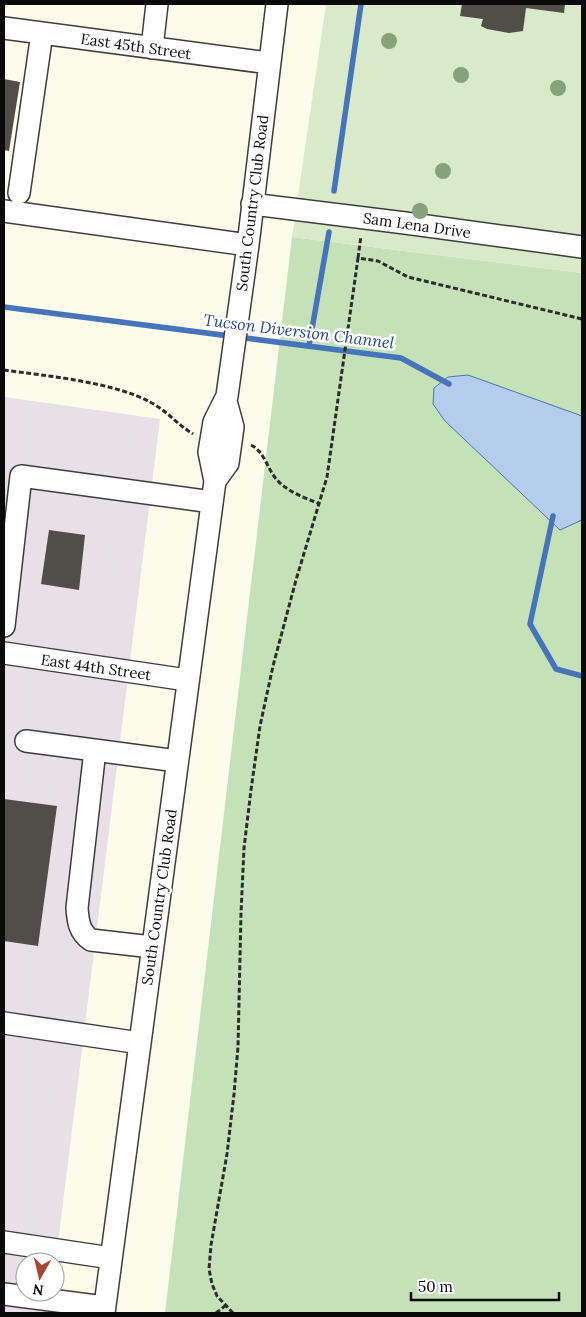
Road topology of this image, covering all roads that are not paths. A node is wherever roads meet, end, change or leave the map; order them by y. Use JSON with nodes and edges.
{"nodes":[{"id":1,"x":158,"y":4,"type":"edge"},
{"id":2,"x":276,"y":4,"type":"edge"},
{"id":3,"x":4,"y":28,"type":"edge"},
{"id":4,"x":42,"y":33,"type":"junction"},
{"id":5,"x":152,"y":48,"type":"junction"},
{"id":6,"x":268,"y":63,"type":"junction"},
{"id":7,"x":19,"y":192,"type":"dead end"},
{"id":8,"x":252,"y":204,"type":"junction"},
{"id":9,"x":4,"y":211,"type":"edge"},
{"id":10,"x":248,"y":245,"type":"junction"},
{"id":11,"x":582,"y":247,"type":"edge"},
{"id":12,"x":214,"y":492,"type":"junction"},
{"id":13,"x":8,"y":545,"type":"edge"},
{"id":14,"x":4,"y":626,"type":"edge"},
{"id":15,"x":4,"y":653,"type":"edge"},
{"id":16,"x":187,"y":680,"type":"junction"},
{"id":17,"x":26,"y":741,"type":"dead end"},
{"id":18,"x":95,"y":750,"type":"junction"},
{"id":19,"x":177,"y":761,"type":"junction"},
{"id":20,"x":152,"y":947,"type":"junction"},
{"id":21,"x":4,"y":1023,"type":"edge"},
{"id":22,"x":140,"y":1043,"type":"junction"},
{"id":23,"x":4,"y":1242,"type":"edge"},
{"id":24,"x":111,"y":1258,"type":"junction"},
{"id":25,"x":4,"y":1294,"type":"edge"},
{"id":26,"x":104,"y":1310,"type":"edge"}],
"edges":[{"from":1,"to":5,"type":"street"},
{"from":2,"to":6,"type":"street","name":"South Country Club Road"},
{"from":3,"to":4,"type":"street","name":"East 45th Street"},
{"from":4,"to":5,"type":"street","name":"East 45th Street"},
{"from":4,"to":7,"type":"street"},
{"from":5,"to":6,"type":"street","name":"East 45th Street"},
{"from":6,"to":8,"type":"street","name":"South Country Club Road"},
{"from":8,"to":10,"type":"street","name":"South Country Club Road"},
{"from":8,"to":11,"type":"street","name":"Sam Lena Drive"},
{"from":9,"to":10,"type":"street"},
{"from":10,"to":12,"type":"street","name":"South Country Club Road"},
{"from":12,"to":13,"type":"street"},
{"from":12,"to":16,"type":"street","name":"South Country Club Road"},
{"from":13,"to":14,"type":"street"},
{"from":15,"to":16,"type":"street","name":"East 44th Street"},
{"from":16,"to":19,"type":"street","name":"South Country Club Road"},
{"from":17,"to":18,"type":"street"},
{"from":18,"to":19,"type":"street"},
{"from":18,"to":20,"type":"street"},
{"from":19,"to":20,"type":"street","name":"South Country Club Road"},
{"from":20,"to":22,"type":"street","name":"South Country Club Road"},
{"from":21,"to":22,"type":"street"},
{"from":22,"to":24,"type":"street","name":"South Country Club Road"},
{"from":23,"to":24,"type":"street"},
{"from":24,"to":26,"type":"street","name":"South Country Club Road"},
{"from":25,"to":26,"type":"street"}]}
